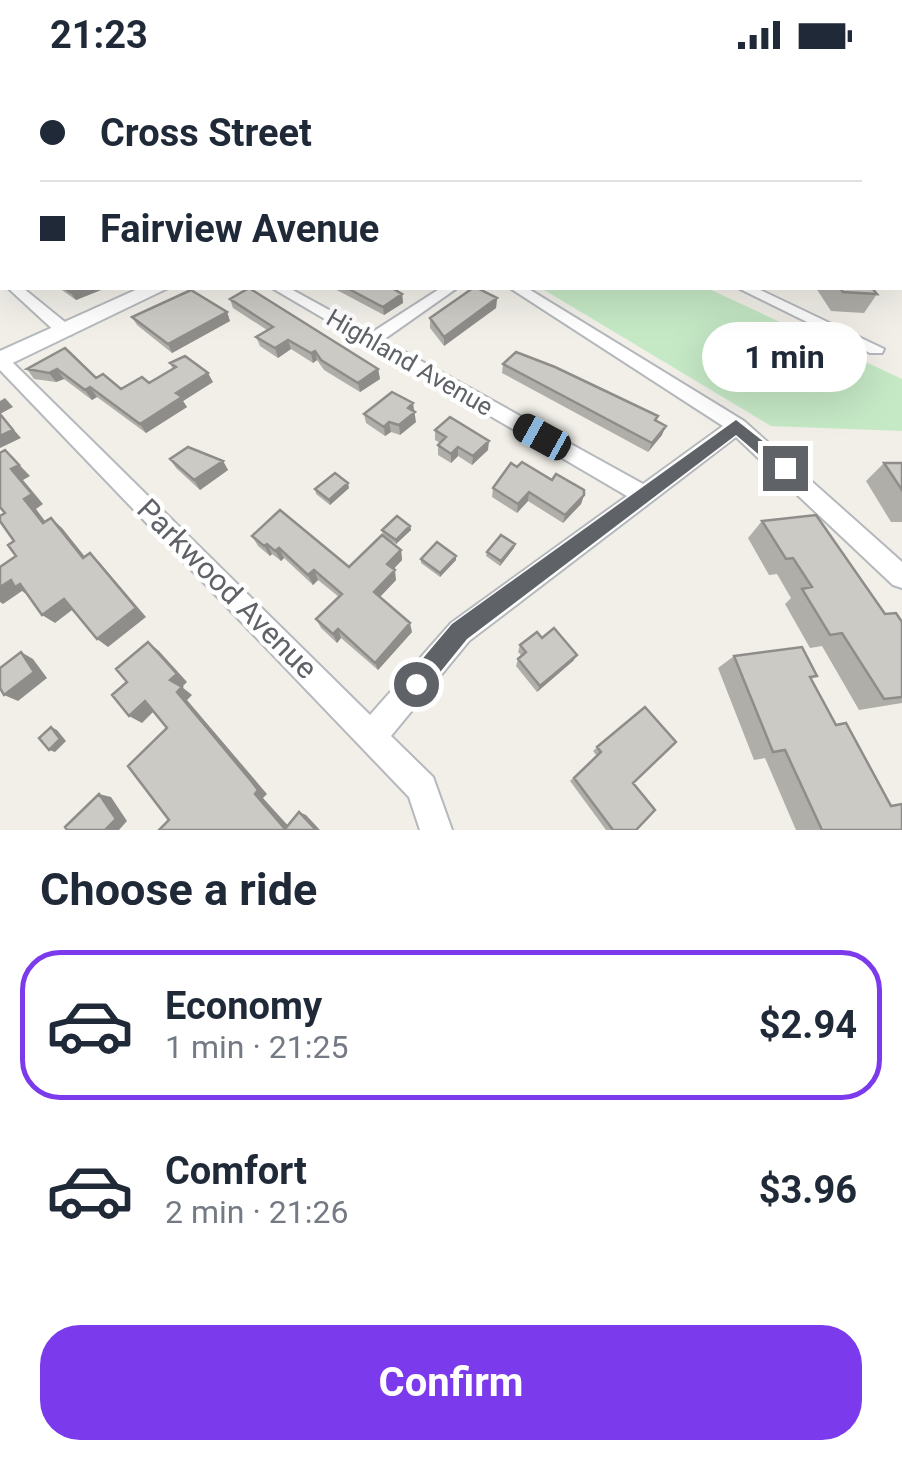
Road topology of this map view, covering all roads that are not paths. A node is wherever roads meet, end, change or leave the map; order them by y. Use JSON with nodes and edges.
{"nodes":[{"id":1,"x":17,"y":290,"type":"edge"},
{"id":2,"x":154,"y":290,"type":"edge"},
{"id":3,"x":292,"y":290,"type":"edge"},
{"id":4,"x":447,"y":290,"type":"edge"},
{"id":5,"x":519,"y":290,"type":"edge"},
{"id":6,"x":749,"y":290,"type":"edge"},
{"id":7,"x":65,"y":331,"type":"junction"},
{"id":8,"x":371,"y":340,"type":"junction"},
{"id":9,"x":876,"y":349,"type":"dead end"},
{"id":10,"x":1,"y":361,"type":"edge"},
{"id":11,"x":736,"y":426,"type":"junction"},
{"id":12,"x":644,"y":496,"type":"junction"},
{"id":13,"x":902,"y":577,"type":"edge"},
{"id":14,"x":372,"y":736,"type":"junction"},
{"id":15,"x":437,"y":829,"type":"edge"}],
"edges":[{"from":1,"to":7,"type":"street"},
{"from":2,"to":7,"type":"main road"},
{"from":3,"to":8,"type":"street","name":"Highland Avenue"},
{"from":4,"to":8,"type":"street"},
{"from":5,"to":11,"type":"street"},
{"from":6,"to":9,"type":"street"},
{"from":7,"to":10,"type":"main road"},
{"from":8,"to":12,"type":"street","name":"Highland Avenue"},
{"from":10,"to":14,"type":"street","name":"Parkwood Avenue"},
{"from":11,"to":12,"type":"street"},
{"from":11,"to":13,"type":"street"},
{"from":12,"to":14,"type":"street"},
{"from":14,"to":15,"type":"street","name":"Parkwood Avenue"}]}
